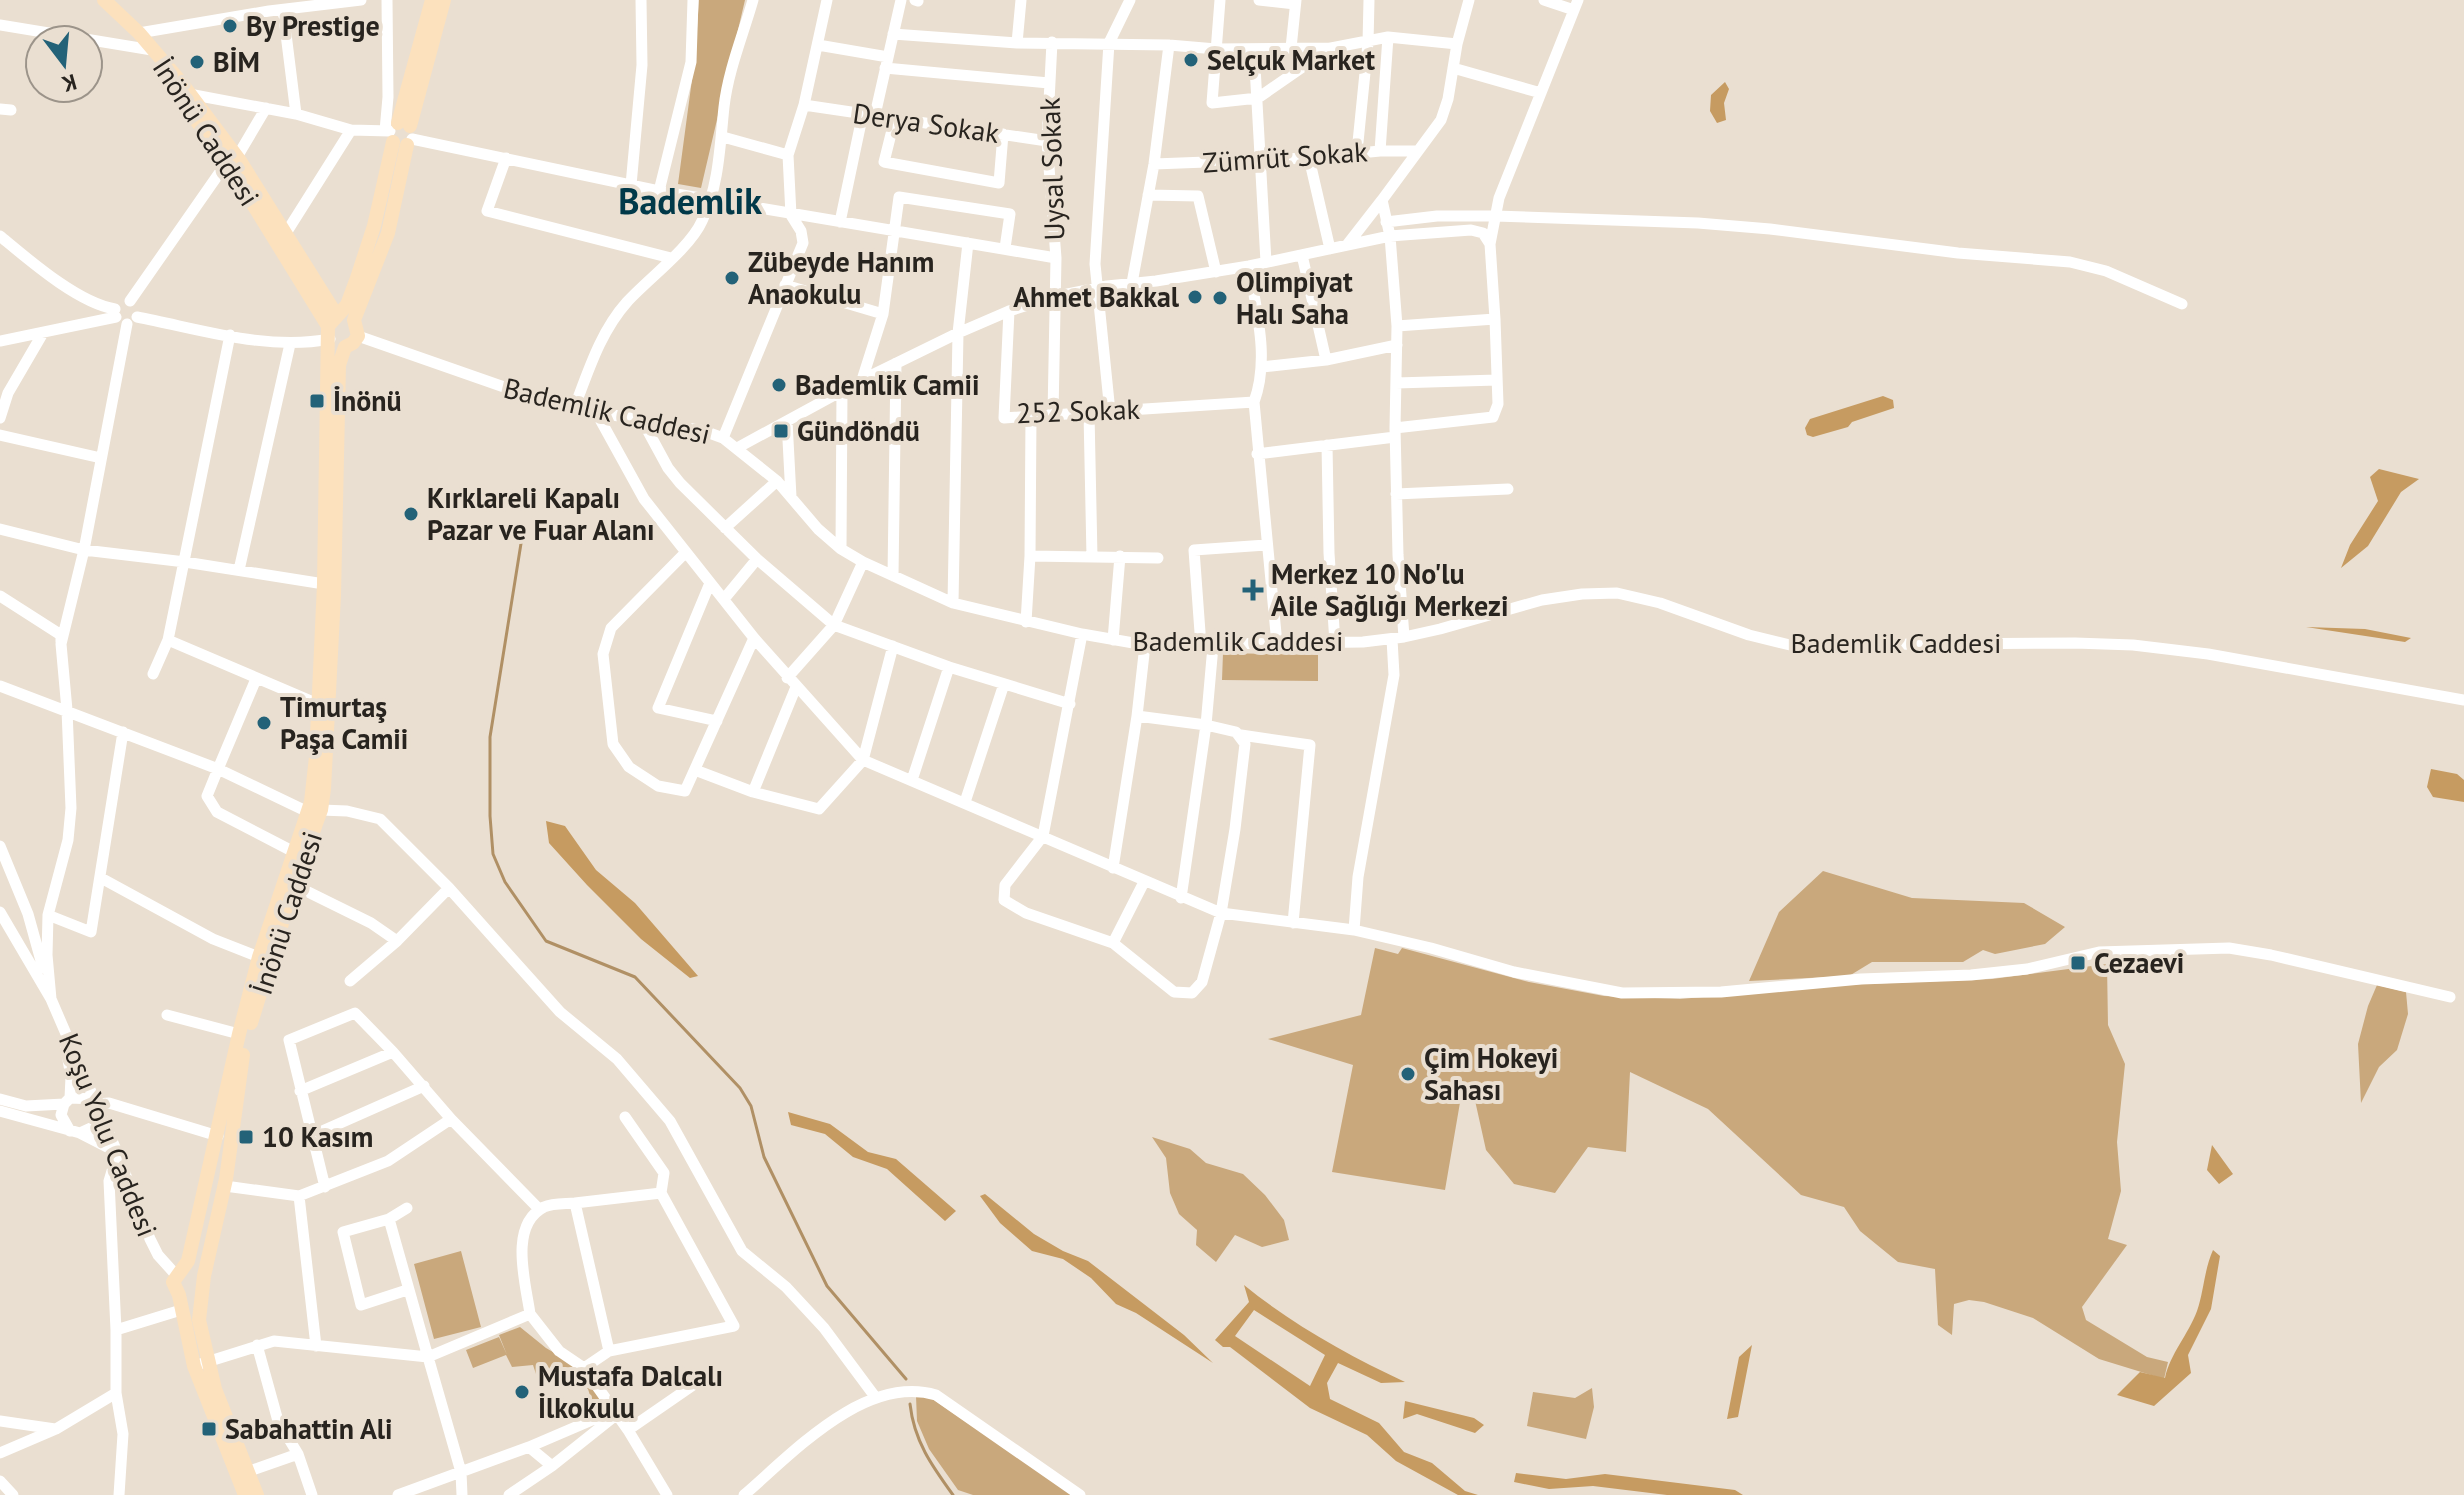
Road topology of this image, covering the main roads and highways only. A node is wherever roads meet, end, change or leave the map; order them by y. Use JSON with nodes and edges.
{"nodes":[{"id":1,"x":104,"y":0,"type":"edge"},
{"id":2,"x":432,"y":0,"type":"edge"},
{"id":3,"x":444,"y":0,"type":"edge"},
{"id":4,"x":152,"y":50,"type":"junction"},
{"id":5,"x":399,"y":134,"type":"junction"},
{"id":6,"x":232,"y":160,"type":"junction"},
{"id":7,"x":356,"y":326,"type":"junction"},
{"id":8,"x":332,"y":327,"type":"junction"},
{"id":9,"x":345,"y":347,"type":"junction"},
{"id":10,"x":314,"y":811,"type":"junction"},
{"id":11,"x":179,"y":1273,"type":"junction"},
{"id":12,"x":202,"y":1286,"type":"junction"},
{"id":13,"x":180,"y":1302,"type":"junction"},
{"id":14,"x":200,"y":1363,"type":"junction"},
{"id":15,"x":245,"y":1495,"type":"edge"},
{"id":16,"x":257,"y":1495,"type":"edge"}],
"edges":[{"from":1,"to":4,"type":"main road"},
{"from":2,"to":5,"type":"main road"},
{"from":3,"to":5,"type":"main road"},
{"from":4,"to":6,"type":"main road","name":"İnönü Caddesi"},
{"from":4,"to":6,"type":"main road","name":"İnönü Caddesi"},
{"from":5,"to":7,"type":"main road"},
{"from":5,"to":8,"type":"main road"},
{"from":6,"to":8,"type":"main road","name":"İnönü Caddesi"},
{"from":6,"to":8,"type":"main road","name":"İnönü Caddesi"},
{"from":7,"to":8,"type":"main road"},
{"from":7,"to":9,"type":"main road"},
{"from":8,"to":9,"type":"main road"},
{"from":8,"to":10,"type":"main road","name":"İnönü Caddesi"},
{"from":9,"to":10,"type":"main road","name":"İnönü Caddesi"},
{"from":10,"to":11,"type":"main road","name":"İnönü Caddesi"},
{"from":10,"to":12,"type":"main road","name":"İnönü Caddesi"},
{"from":11,"to":12,"type":"main road"},
{"from":11,"to":13,"type":"main road","name":"İnönü Caddesi"},
{"from":12,"to":13,"type":"main road"},
{"from":12,"to":14,"type":"main road","name":"İnönü Caddesi"},
{"from":13,"to":14,"type":"main road","name":"İnönü Caddesi"},
{"from":14,"to":15,"type":"main road","name":"İnönü Caddesi"},
{"from":14,"to":16,"type":"main road","name":"İnönü Caddesi"}]}
